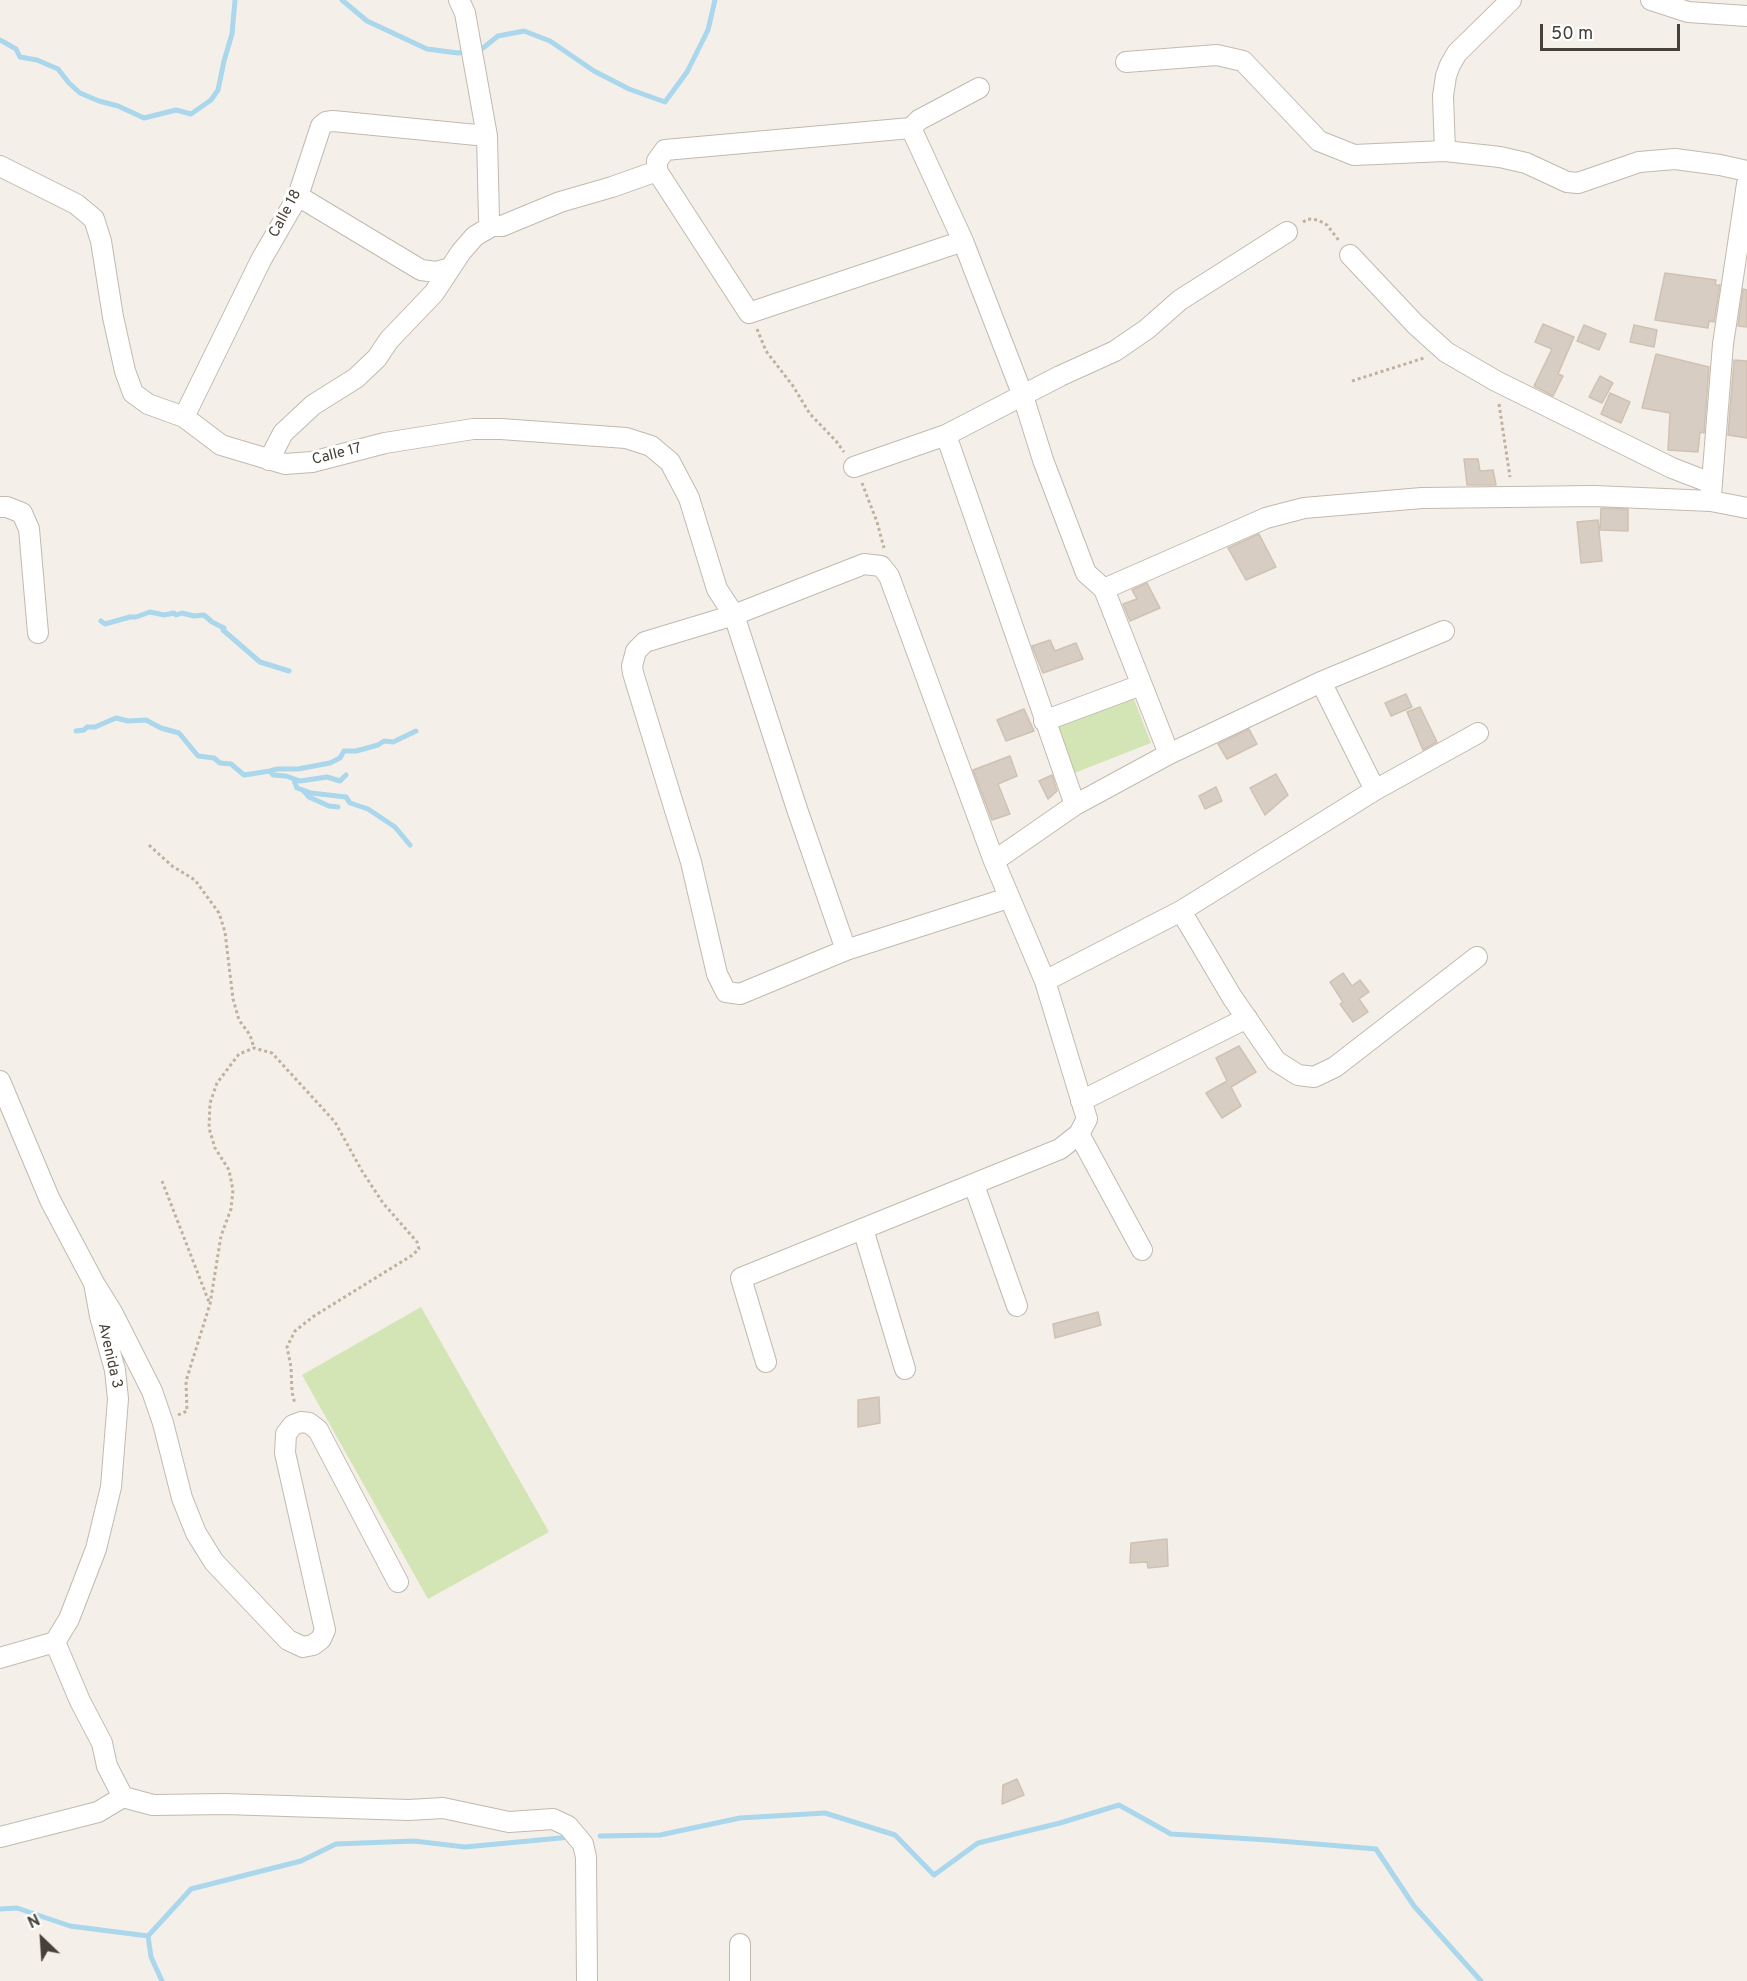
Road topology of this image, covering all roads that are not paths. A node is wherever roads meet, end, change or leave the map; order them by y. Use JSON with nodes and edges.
{"nodes":[{"id":1,"x":459,"y":0,"type":"edge"},
{"id":2,"x":1511,"y":0,"type":"edge"},
{"id":3,"x":1651,"y":0,"type":"edge"},
{"id":4,"x":1747,"y":16,"type":"edge"},
{"id":5,"x":1126,"y":62,"type":"dead end"},
{"id":6,"x":979,"y":88,"type":"dead end"},
{"id":7,"x":911,"y":128,"type":"junction"},
{"id":8,"x":487,"y":136,"type":"junction"},
{"id":9,"x":1445,"y":151,"type":"junction"},
{"id":10,"x":0,"y":166,"type":"edge"},
{"id":11,"x":657,"y":171,"type":"junction"},
{"id":12,"x":1747,"y":171,"type":"edge"},
{"id":13,"x":1747,"y":184,"type":"edge"},
{"id":14,"x":298,"y":196,"type":"junction"},
{"id":15,"x":1744,"y":216,"type":"edge"},
{"id":16,"x":492,"y":226,"type":"junction"},
{"id":17,"x":1287,"y":232,"type":"road end"},
{"id":18,"x":963,"y":241,"type":"junction"},
{"id":19,"x":1350,"y":255,"type":"road end"},
{"id":20,"x":450,"y":268,"type":"junction"},
{"id":21,"x":1023,"y":396,"type":"junction"},
{"id":22,"x":184,"y":417,"type":"junction"},
{"id":23,"x":946,"y":435,"type":"junction"},
{"id":24,"x":269,"y":460,"type":"junction"},
{"id":25,"x":855,"y":467,"type":"road end"},
{"id":26,"x":1711,"y":492,"type":"junction"},
{"id":27,"x":0,"y":507,"type":"edge"},
{"id":28,"x":1747,"y":508,"type":"edge"},
{"id":29,"x":1104,"y":589,"type":"junction"},
{"id":30,"x":734,"y":615,"type":"junction"},
{"id":31,"x":1444,"y":631,"type":"dead end"},
{"id":32,"x":38,"y":633,"type":"dead end"},
{"id":33,"x":1321,"y":681,"type":"junction"},
{"id":34,"x":1141,"y":685,"type":"junction"},
{"id":35,"x":1044,"y":721,"type":"junction"},
{"id":36,"x":1479,"y":733,"type":"dead end"},
{"id":37,"x":1169,"y":754,"type":"junction"},
{"id":38,"x":1375,"y":790,"type":"junction"},
{"id":39,"x":1075,"y":805,"type":"junction"},
{"id":40,"x":994,"y":861,"type":"junction"},
{"id":41,"x":1008,"y":898,"type":"junction"},
{"id":42,"x":1181,"y":911,"type":"junction"},
{"id":43,"x":846,"y":950,"type":"junction"},
{"id":44,"x":1477,"y":957,"type":"dead end"},
{"id":45,"x":1045,"y":981,"type":"junction"},
{"id":46,"x":1247,"y":1018,"type":"junction"},
{"id":47,"x":0,"y":1081,"type":"edge"},
{"id":48,"x":1081,"y":1101,"type":"junction"},
{"id":49,"x":1079,"y":1134,"type":"junction"},
{"id":50,"x":974,"y":1185,"type":"junction"},
{"id":51,"x":863,"y":1229,"type":"junction"},
{"id":52,"x":1142,"y":1250,"type":"dead end"},
{"id":53,"x":94,"y":1283,"type":"junction"},
{"id":54,"x":1017,"y":1306,"type":"dead end"},
{"id":55,"x":766,"y":1362,"type":"dead end"},
{"id":56,"x":905,"y":1369,"type":"dead end"},
{"id":57,"x":398,"y":1582,"type":"dead end"},
{"id":58,"x":55,"y":1642,"type":"junction"},
{"id":59,"x":0,"y":1658,"type":"edge"},
{"id":60,"x":123,"y":1797,"type":"junction"},
{"id":61,"x":0,"y":1837,"type":"edge"},
{"id":62,"x":740,"y":1944,"type":"dead end"},
{"id":63,"x":587,"y":1981,"type":"edge"},
{"id":64,"x":740,"y":1981,"type":"edge"}],
"edges":[{"from":1,"to":8,"type":"street"},
{"from":2,"to":9,"type":"street"},
{"from":3,"to":4,"type":"street"},
{"from":5,"to":9,"type":"street"},
{"from":6,"to":7,"type":"street"},
{"from":7,"to":11,"type":"street"},
{"from":7,"to":18,"type":"street"},
{"from":8,"to":14,"type":"street","name":"Calle 18"},
{"from":8,"to":16,"type":"street"},
{"from":9,"to":12,"type":"street"},
{"from":10,"to":22,"type":"street","name":"Calle 17"},
{"from":11,"to":16,"type":"street"},
{"from":11,"to":18,"type":"street"},
{"from":13,"to":15,"type":"street"},
{"from":14,"to":20,"type":"street"},
{"from":14,"to":22,"type":"street","name":"Calle 18"},
{"from":15,"to":26,"type":"street"},
{"from":16,"to":20,"type":"street"},
{"from":17,"to":21,"type":"street"},
{"from":18,"to":21,"type":"street"},
{"from":19,"to":26,"type":"street"},
{"from":20,"to":24,"type":"street"},
{"from":21,"to":23,"type":"street"},
{"from":21,"to":29,"type":"street"},
{"from":22,"to":24,"type":"street","name":"Calle 17"},
{"from":23,"to":25,"type":"street"},
{"from":23,"to":35,"type":"street"},
{"from":24,"to":30,"type":"street","name":"Calle 17"},
{"from":26,"to":28,"type":"street"},
{"from":26,"to":29,"type":"street"},
{"from":27,"to":32,"type":"street"},
{"from":29,"to":34,"type":"street"},
{"from":30,"to":40,"type":"street"},
{"from":30,"to":43,"type":"street","name":"Calle 17"},
{"from":30,"to":43,"type":"street"},
{"from":31,"to":33,"type":"street"},
{"from":33,"to":37,"type":"street"},
{"from":33,"to":38,"type":"street"},
{"from":34,"to":35,"type":"street"},
{"from":34,"to":37,"type":"street"},
{"from":35,"to":39,"type":"street"},
{"from":36,"to":38,"type":"street"},
{"from":37,"to":39,"type":"street"},
{"from":38,"to":42,"type":"street"},
{"from":39,"to":40,"type":"street"},
{"from":40,"to":41,"type":"street"},
{"from":41,"to":43,"type":"street"},
{"from":41,"to":45,"type":"street"},
{"from":42,"to":45,"type":"street"},
{"from":42,"to":46,"type":"street"},
{"from":44,"to":46,"type":"street"},
{"from":45,"to":48,"type":"street"},
{"from":46,"to":48,"type":"street"},
{"from":47,"to":53,"type":"street","name":"Avenida 3"},
{"from":48,"to":49,"type":"street"},
{"from":49,"to":50,"type":"street"},
{"from":49,"to":52,"type":"street"},
{"from":50,"to":51,"type":"street"},
{"from":50,"to":54,"type":"street"},
{"from":51,"to":55,"type":"street"},
{"from":51,"to":56,"type":"street"},
{"from":53,"to":57,"type":"street"},
{"from":53,"to":58,"type":"street","name":"Avenida 3"},
{"from":58,"to":59,"type":"street"},
{"from":58,"to":60,"type":"street"},
{"from":60,"to":61,"type":"street"},
{"from":60,"to":63,"type":"street"},
{"from":62,"to":64,"type":"street"}]}
